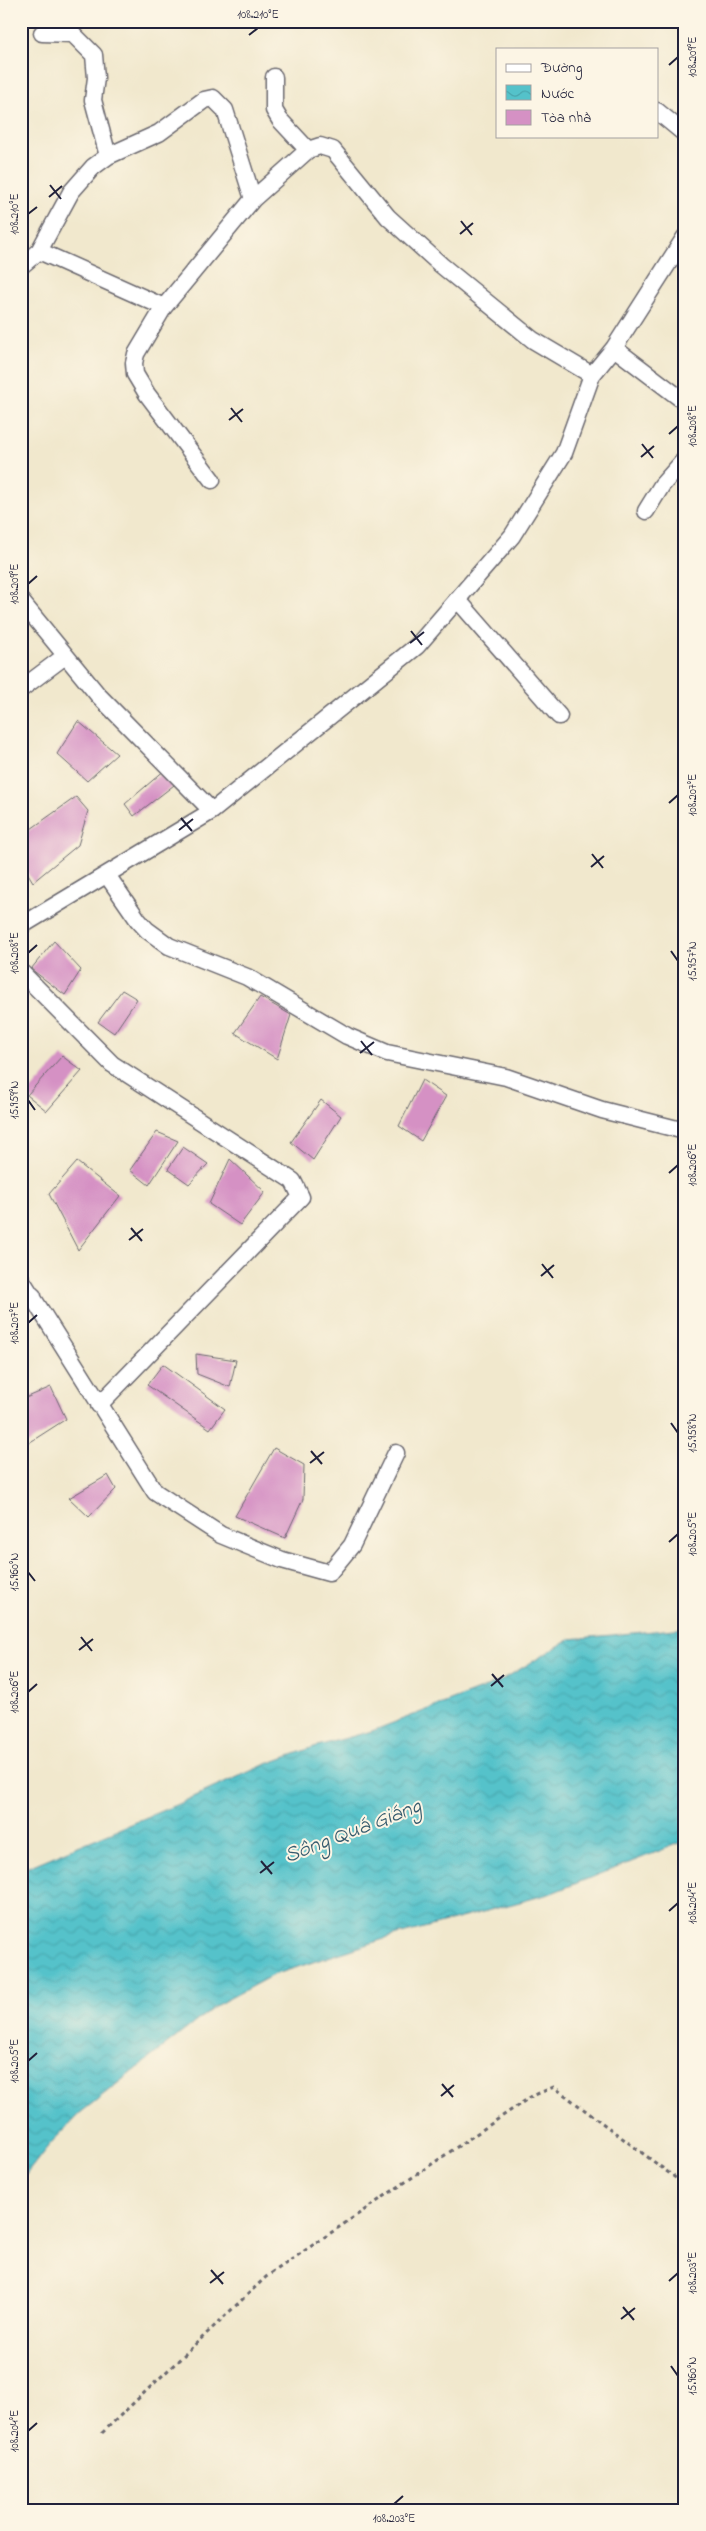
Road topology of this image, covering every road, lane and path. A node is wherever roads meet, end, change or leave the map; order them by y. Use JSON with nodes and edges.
{"nodes":[{"id":1,"x":42,"y":33,"type":"dead end"},
{"id":2,"x":274,"y":76,"type":"dead end"},
{"id":3,"x":658,"y":112,"type":"edge"},
{"id":4,"x":685,"y":134,"type":"edge"},
{"id":5,"x":308,"y":150,"type":"junction"},
{"id":6,"x":108,"y":156,"type":"junction"},
{"id":7,"x":253,"y":199,"type":"junction"},
{"id":8,"x":685,"y":236,"type":"edge"},
{"id":9,"x":38,"y":251,"type":"junction"},
{"id":10,"x":21,"y":266,"type":"edge"},
{"id":11,"x":164,"y":307,"type":"junction"},
{"id":12,"x":614,"y":348,"type":"junction"},
{"id":13,"x":592,"y":375,"type":"junction"},
{"id":14,"x":685,"y":402,"type":"edge"},
{"id":15,"x":685,"y":459,"type":"edge"},
{"id":16,"x":212,"y":480,"type":"dead end"},
{"id":17,"x":646,"y":511,"type":"dead end"},
{"id":18,"x":457,"y":599,"type":"junction"},
{"id":19,"x":21,"y":601,"type":"edge"},
{"id":20,"x":65,"y":656,"type":"junction"},
{"id":21,"x":21,"y":689,"type":"edge"},
{"id":22,"x":559,"y":716,"type":"dead end"},
{"id":23,"x":212,"y":811,"type":"junction"},
{"id":24,"x":107,"y":875,"type":"junction"},
{"id":25,"x":21,"y":926,"type":"edge"},
{"id":26,"x":21,"y":972,"type":"edge"},
{"id":27,"x":685,"y":1131,"type":"edge"},
{"id":28,"x":21,"y":1279,"type":"edge"},
{"id":29,"x":27,"y":1301,"type":"edge"},
{"id":30,"x":99,"y":1404,"type":"junction"},
{"id":31,"x":396,"y":1453,"type":"dead end"},
{"id":32,"x":685,"y":2185,"type":"edge"},
{"id":33,"x":102,"y":2434,"type":"dead end"}],
"edges":[{"from":1,"to":6,"type":"street"},
{"from":2,"to":5,"type":"street"},
{"from":3,"to":4,"type":"street"},
{"from":5,"to":7,"type":"street"},
{"from":5,"to":13,"type":"street"},
{"from":6,"to":7,"type":"street"},
{"from":6,"to":9,"type":"street"},
{"from":7,"to":11,"type":"street"},
{"from":8,"to":12,"type":"street"},
{"from":9,"to":10,"type":"street"},
{"from":9,"to":11,"type":"street"},
{"from":11,"to":16,"type":"street"},
{"from":12,"to":13,"type":"street"},
{"from":12,"to":14,"type":"street"},
{"from":13,"to":18,"type":"street"},
{"from":15,"to":17,"type":"street"},
{"from":18,"to":22,"type":"street"},
{"from":18,"to":23,"type":"street"},
{"from":19,"to":20,"type":"street"},
{"from":20,"to":21,"type":"street"},
{"from":20,"to":23,"type":"street"},
{"from":23,"to":24,"type":"street"},
{"from":24,"to":25,"type":"street"},
{"from":24,"to":27,"type":"street"},
{"from":26,"to":30,"type":"street"},
{"from":28,"to":29,"type":"street"},
{"from":29,"to":30,"type":"street"},
{"from":30,"to":31,"type":"street"},
{"from":32,"to":33,"type":"path"}]}
